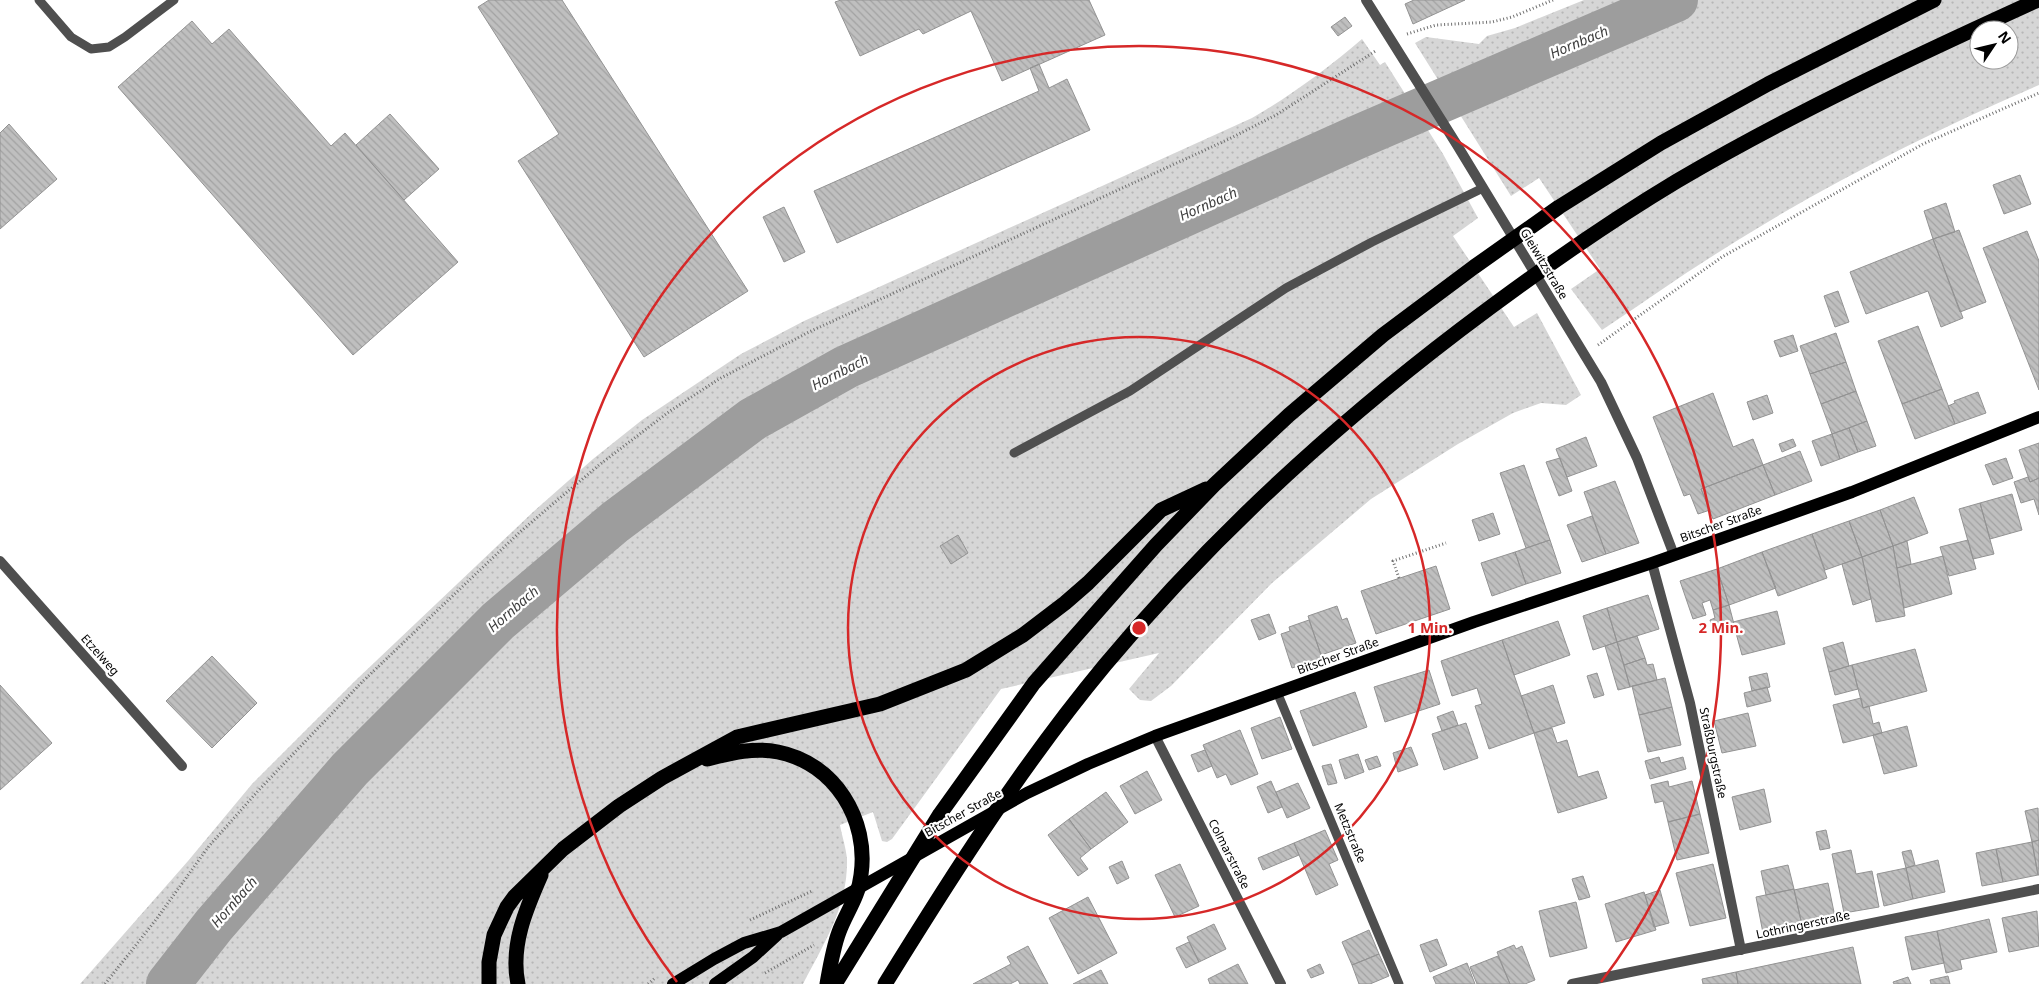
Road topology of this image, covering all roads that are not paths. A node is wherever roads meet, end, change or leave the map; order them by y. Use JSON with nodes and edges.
{"nodes":[{"id":1,"x":39,"y":0,"type":"edge"},
{"id":2,"x":174,"y":0,"type":"edge"},
{"id":3,"x":1366,"y":0,"type":"edge"},
{"id":4,"x":1934,"y":0,"type":"edge"},
{"id":5,"x":2038,"y":0,"type":"edge"},
{"id":6,"x":1483,"y":188,"type":"junction"},
{"id":7,"x":2039,"y":417,"type":"edge"},
{"id":8,"x":1014,"y":452,"type":"dead end"},
{"id":9,"x":1214,"y":485,"type":"junction"},
{"id":10,"x":1674,"y":556,"type":"junction"},
{"id":11,"x":0,"y":561,"type":"edge"},
{"id":12,"x":1652,"y":563,"type":"junction"},
{"id":13,"x":1277,"y":692,"type":"junction"},
{"id":14,"x":1155,"y":736,"type":"junction"},
{"id":15,"x":686,"y":765,"type":"junction"},
{"id":16,"x":182,"y":766,"type":"dead end"},
{"id":17,"x":543,"y":870,"type":"junction"},
{"id":18,"x":2039,"y":889,"type":"edge"},
{"id":19,"x":781,"y":932,"type":"junction"},
{"id":20,"x":1741,"y":950,"type":"junction"},
{"id":21,"x":489,"y":984,"type":"edge"},
{"id":22,"x":518,"y":984,"type":"edge"},
{"id":23,"x":673,"y":984,"type":"edge"},
{"id":24,"x":714,"y":984,"type":"edge"},
{"id":25,"x":828,"y":984,"type":"edge"},
{"id":26,"x":836,"y":984,"type":"edge"},
{"id":27,"x":885,"y":984,"type":"edge"},
{"id":28,"x":1280,"y":984,"type":"edge"},
{"id":29,"x":1400,"y":984,"type":"edge"},
{"id":30,"x":1572,"y":984,"type":"edge"}],
"edges":[{"from":1,"to":2,"type":"lane"},
{"from":3,"to":6,"type":"street","name":"Gleiwitzstraße"},
{"from":4,"to":9,"type":"highway"},
{"from":5,"to":27,"type":"highway"},
{"from":6,"to":8,"type":"lane"},
{"from":6,"to":10,"type":"street","name":"Gleiwitzstraße"},
{"from":7,"to":10,"type":"main road","name":"Bitscher Straße"},
{"from":9,"to":15,"type":"highway"},
{"from":9,"to":26,"type":"highway"},
{"from":10,"to":12,"type":"main road","name":"Bitscher Straße"},
{"from":11,"to":16,"type":"street","name":"Etzelweg"},
{"from":12,"to":13,"type":"main road","name":"Bitscher Straße"},
{"from":12,"to":20,"type":"street","name":"Straßburgstraße"},
{"from":13,"to":14,"type":"main road","name":"Bitscher Straße"},
{"from":13,"to":29,"type":"lane","name":"Metzstraße"},
{"from":14,"to":19,"type":"main road","name":"Bitscher Straße"},
{"from":14,"to":28,"type":"street","name":"Colmarstraße"},
{"from":15,"to":17,"type":"highway"},
{"from":15,"to":25,"type":"highway"},
{"from":17,"to":21,"type":"highway"},
{"from":17,"to":22,"type":"highway"},
{"from":18,"to":20,"type":"street","name":"Lothringerstraße"},
{"from":19,"to":23,"type":"main road","name":"Bitscher Straße"},
{"from":19,"to":24,"type":"main road","name":"Bitscher Straße"},
{"from":20,"to":30,"type":"street","name":"Lothringerstraße"}]}
